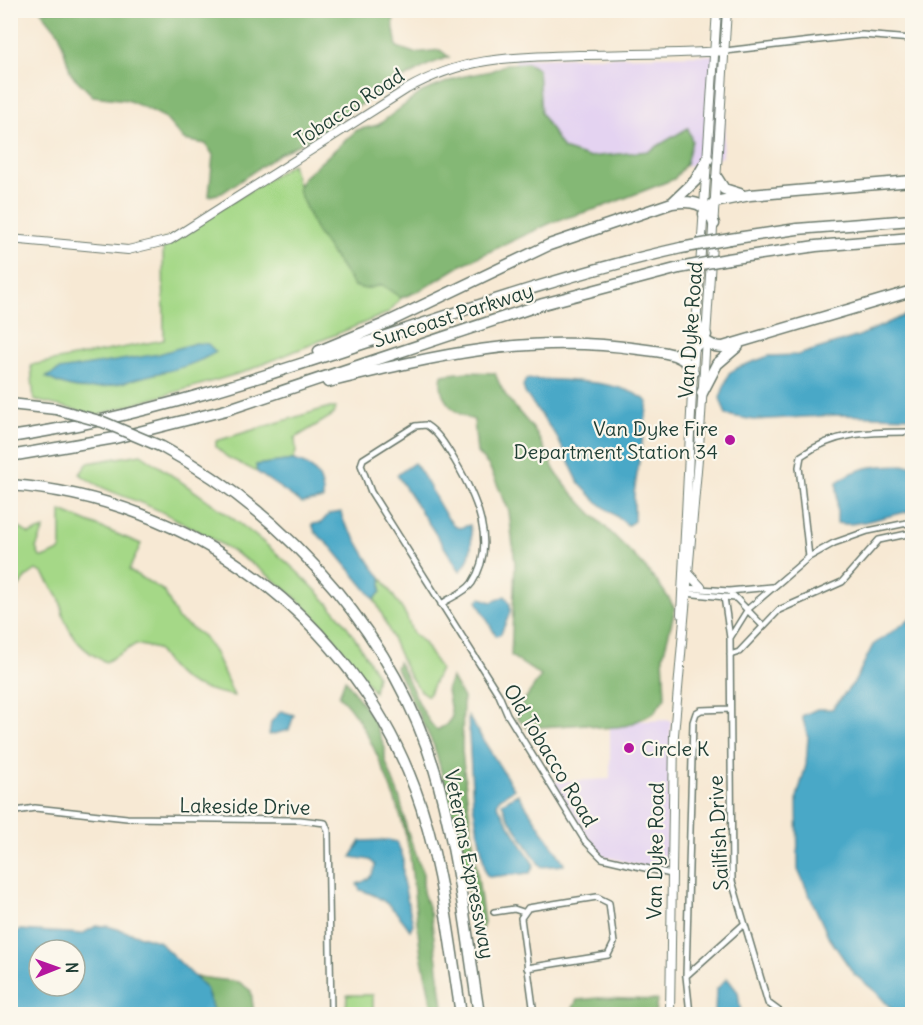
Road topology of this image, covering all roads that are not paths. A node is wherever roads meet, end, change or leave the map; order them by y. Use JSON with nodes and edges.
{"nodes":[{"id":1,"x":717,"y":10,"type":"edge"},
{"id":2,"x":727,"y":10,"type":"edge"},
{"id":3,"x":912,"y":39,"type":"edge"},
{"id":4,"x":715,"y":51,"type":"junction"},
{"id":5,"x":725,"y":51,"type":"junction"},
{"id":6,"x":708,"y":159,"type":"junction"},
{"id":7,"x":717,"y":178,"type":"junction"},
{"id":8,"x":912,"y":181,"type":"edge"},
{"id":9,"x":750,"y":195,"type":"junction"},
{"id":10,"x":672,"y":203,"type":"junction"},
{"id":11,"x":708,"y":208,"type":"junction"},
{"id":12,"x":912,"y":220,"type":"edge"},
{"id":13,"x":714,"y":224,"type":"joint"},
{"id":14,"x":912,"y":238,"type":"edge"},
{"id":15,"x":10,"y":239,"type":"edge"},
{"id":16,"x":912,"y":291,"type":"edge"},
{"id":17,"x":697,"y":323,"type":"junction"},
{"id":18,"x":705,"y":338,"type":"junction"},
{"id":19,"x":743,"y":342,"type":"junction"},
{"id":20,"x":695,"y":348,"type":"junction"},
{"id":21,"x":671,"y":354,"type":"junction"},
{"id":22,"x":693,"y":373,"type":"junction"},
{"id":23,"x":256,"y":378,"type":"junction"},
{"id":24,"x":702,"y":393,"type":"junction"},
{"id":25,"x":276,"y":395,"type":"junction"},
{"id":26,"x":10,"y":404,"type":"edge"},
{"id":27,"x":912,"y":432,"type":"edge"},
{"id":28,"x":10,"y":437,"type":"edge"},
{"id":29,"x":10,"y":456,"type":"edge"},
{"id":30,"x":10,"y":485,"type":"edge"},
{"id":31,"x":912,"y":522,"type":"edge"},
{"id":32,"x":912,"y":533,"type":"edge"},
{"id":33,"x":809,"y":557,"type":"junction"},
{"id":34,"x":689,"y":573,"type":"junction"},
{"id":35,"x":701,"y":587,"type":"junction"},
{"id":36,"x":774,"y":587,"type":"junction"},
{"id":37,"x":686,"y":590,"type":"junction"},
{"id":38,"x":729,"y":591,"type":"junction"},
{"id":39,"x":724,"y":597,"type":"junction"},
{"id":40,"x":735,"y":597,"type":"junction"},
{"id":41,"x":441,"y":604,"type":"junction"},
{"id":42,"x":748,"y":609,"type":"junction"},
{"id":43,"x":763,"y":626,"type":"junction"},
{"id":44,"x":730,"y":638,"type":"junction"},
{"id":45,"x":730,"y":655,"type":"junction"},
{"id":46,"x":729,"y":709,"type":"junction"},
{"id":47,"x":10,"y":812,"type":"edge"},
{"id":48,"x":671,"y":874,"type":"junction"},
{"id":49,"x":494,"y":912,"type":"dead end"},
{"id":50,"x":523,"y":912,"type":"junction"},
{"id":51,"x":744,"y":924,"type":"junction"},
{"id":52,"x":527,"y":968,"type":"junction"},
{"id":53,"x":686,"y":976,"type":"junction"},
{"id":54,"x":331,"y":1014,"type":"edge"},
{"id":55,"x":461,"y":1014,"type":"edge"},
{"id":56,"x":479,"y":1014,"type":"edge"},
{"id":57,"x":534,"y":1014,"type":"edge"},
{"id":58,"x":670,"y":1014,"type":"edge"},
{"id":59,"x":690,"y":1014,"type":"edge"},
{"id":60,"x":783,"y":1014,"type":"edge"}],
"edges":[{"from":1,"to":4,"type":"main road","name":"Van Dyke Road"},
{"from":2,"to":5,"type":"main road","name":"Van Dyke Road"},
{"from":3,"to":5,"type":"street"},
{"from":4,"to":5,"type":"main road","name":"Tobacco Road"},
{"from":4,"to":6,"type":"main road","name":"Van Dyke Road"},
{"from":4,"to":15,"type":"main road","name":"Tobacco Road"},
{"from":5,"to":7,"type":"main road","name":"Van Dyke Road"},
{"from":6,"to":10,"type":"highway"},
{"from":6,"to":11,"type":"main road","name":"Van Dyke Road"},
{"from":7,"to":9,"type":"highway"},
{"from":7,"to":11,"type":"main road","name":"Van Dyke Road"},
{"from":8,"to":9,"type":"highway"},
{"from":9,"to":11,"type":"highway"},
{"from":10,"to":11,"type":"highway"},
{"from":10,"to":23,"type":"highway"},
{"from":11,"to":13,"type":"highway"},
{"from":11,"to":17,"type":"main road","name":"Van Dyke Road"},
{"from":12,"to":23,"type":"highway","name":"Suncoast Parkway","bridge":true},
{"from":13,"to":18,"type":"main road","name":"Van Dyke Road"},
{"from":14,"to":25,"type":"highway","name":"Suncoast Parkway","bridge":true},
{"from":16,"to":19,"type":"highway"},
{"from":17,"to":18,"type":"highway"},
{"from":17,"to":20,"type":"main road","name":"Van Dyke Road"},
{"from":18,"to":19,"type":"highway"},
{"from":18,"to":20,"type":"highway"},
{"from":18,"to":24,"type":"main road","name":"Van Dyke Road"},
{"from":19,"to":24,"type":"highway"},
{"from":20,"to":21,"type":"highway"},
{"from":20,"to":22,"type":"main road","name":"Van Dyke Road"},
{"from":21,"to":22,"type":"highway"},
{"from":21,"to":25,"type":"highway"},
{"from":22,"to":37,"type":"main road","name":"Van Dyke Road"},
{"from":23,"to":28,"type":"highway","name":"Suncoast Parkway"},
{"from":24,"to":34,"type":"main road","name":"Van Dyke Road"},
{"from":25,"to":29,"type":"highway","name":"Suncoast Parkway"},
{"from":26,"to":56,"type":"highway","name":"Veterans Expressway","bridge":true},
{"from":27,"to":33,"type":"street"},
{"from":30,"to":55,"type":"highway","name":"Veterans Expressway"},
{"from":31,"to":33,"type":"street"},
{"from":32,"to":43,"type":"street"},
{"from":33,"to":36,"type":"street"},
{"from":34,"to":35,"type":"main road"},
{"from":34,"to":37,"type":"main road","name":"Van Dyke Road"},
{"from":35,"to":37,"type":"street"},
{"from":35,"to":38,"type":"street"},
{"from":36,"to":38,"type":"street"},
{"from":36,"to":42,"type":"street"},
{"from":37,"to":39,"type":"street"},
{"from":37,"to":48,"type":"main road","name":"Van Dyke Road"},
{"from":38,"to":40,"type":"street"},
{"from":39,"to":40,"type":"street"},
{"from":39,"to":44,"type":"street","name":"Sailfish Drive"},
{"from":40,"to":42,"type":"street"},
{"from":41,"to":41,"type":"street","name":"Old Tobacco Road"},
{"from":41,"to":48,"type":"street","name":"Old Tobacco Road"},
{"from":42,"to":43,"type":"street"},
{"from":42,"to":44,"type":"street"},
{"from":43,"to":45,"type":"street"},
{"from":44,"to":45,"type":"street","name":"Sailfish Drive"},
{"from":45,"to":46,"type":"street","name":"Sailfish Drive"},
{"from":46,"to":51,"type":"street","name":"Sailfish Drive"},
{"from":46,"to":53,"type":"street"},
{"from":47,"to":54,"type":"street","name":"Lakeside Drive"},
{"from":48,"to":58,"type":"main road","name":"Van Dyke Road"},
{"from":49,"to":50,"type":"street"},
{"from":50,"to":52,"type":"street"},
{"from":50,"to":52,"type":"street"},
{"from":51,"to":53,"type":"street"},
{"from":51,"to":60,"type":"street","name":"Sailfish Drive"},
{"from":52,"to":57,"type":"street"},
{"from":53,"to":59,"type":"street"}]}
